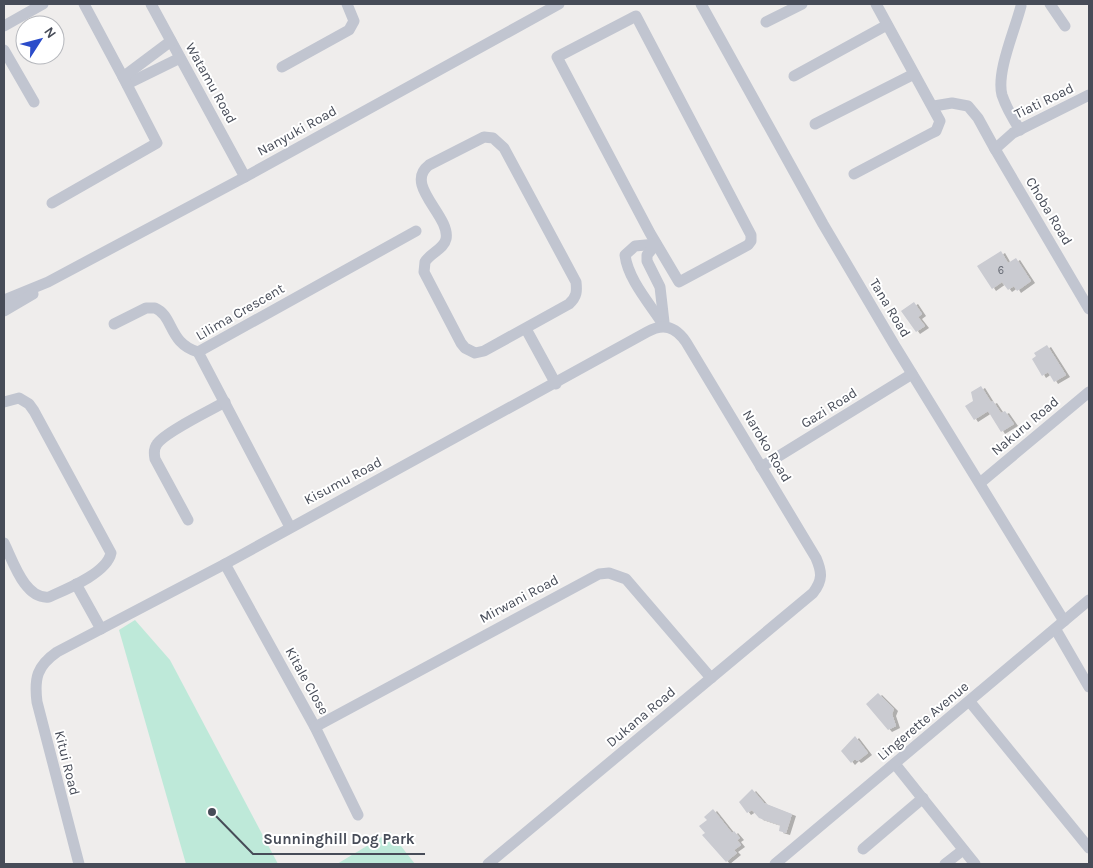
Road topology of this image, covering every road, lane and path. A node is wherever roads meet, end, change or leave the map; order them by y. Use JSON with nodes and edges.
{"nodes":[{"id":1,"x":43,"y":4,"type":"edge"},
{"id":2,"x":84,"y":4,"type":"edge"},
{"id":3,"x":151,"y":4,"type":"edge"},
{"id":4,"x":347,"y":4,"type":"edge"},
{"id":5,"x":559,"y":4,"type":"edge"},
{"id":6,"x":701,"y":4,"type":"edge"},
{"id":7,"x":802,"y":4,"type":"edge"},
{"id":8,"x":876,"y":4,"type":"edge"},
{"id":9,"x":1050,"y":4,"type":"edge"},
{"id":10,"x":1021,"y":5,"type":"edge"},
{"id":11,"x":766,"y":22,"type":"dead end"},
{"id":12,"x":887,"y":25,"type":"junction"},
{"id":13,"x":4,"y":26,"type":"edge"},
{"id":14,"x":1065,"y":26,"type":"dead end"},
{"id":15,"x":171,"y":41,"type":"junction"},
{"id":16,"x":4,"y":50,"type":"edge"},
{"id":17,"x":180,"y":58,"type":"junction"},
{"id":18,"x":282,"y":67,"type":"dead end"},
{"id":19,"x":914,"y":74,"type":"junction"},
{"id":20,"x":794,"y":76,"type":"dead end"},
{"id":21,"x":125,"y":81,"type":"junction"},
{"id":22,"x":1089,"y":95,"type":"edge"},
{"id":23,"x":34,"y":102,"type":"dead end"},
{"id":24,"x":934,"y":106,"type":"junction"},
{"id":25,"x":815,"y":124,"type":"dead end"},
{"id":26,"x":1016,"y":131,"type":"junction"},
{"id":27,"x":995,"y":149,"type":"junction"},
{"id":28,"x":854,"y":174,"type":"dead end"},
{"id":29,"x":245,"y":177,"type":"junction"},
{"id":30,"x":52,"y":203,"type":"dead end"},
{"id":31,"x":416,"y":231,"type":"dead end"},
{"id":32,"x":656,"y":244,"type":"junction"},
{"id":33,"x":48,"y":282,"type":"junction"},
{"id":34,"x":4,"y":300,"type":"edge"},
{"id":35,"x":1089,"y":309,"type":"edge"},
{"id":36,"x":4,"y":311,"type":"edge"},
{"id":37,"x":114,"y":324,"type":"dead end"},
{"id":38,"x":664,"y":326,"type":"junction"},
{"id":39,"x":526,"y":329,"type":"junction"},
{"id":40,"x":198,"y":352,"type":"junction"},
{"id":41,"x":912,"y":374,"type":"junction"},
{"id":42,"x":556,"y":384,"type":"junction"},
{"id":43,"x":1089,"y":392,"type":"edge"},
{"id":44,"x":4,"y":402,"type":"edge"},
{"id":45,"x":225,"y":402,"type":"junction"},
{"id":46,"x":761,"y":467,"type":"junction"},
{"id":47,"x":980,"y":483,"type":"junction"},
{"id":48,"x":188,"y":520,"type":"dead end"},
{"id":49,"x":290,"y":527,"type":"junction"},
{"id":50,"x":4,"y":544,"type":"edge"},
{"id":51,"x":225,"y":564,"type":"junction"},
{"id":52,"x":76,"y":584,"type":"junction"},
{"id":53,"x":813,"y":593,"type":"joint"},
{"id":54,"x":1089,"y":600,"type":"edge"},
{"id":55,"x":1064,"y":621,"type":"junction"},
{"id":56,"x":101,"y":629,"type":"junction"},
{"id":57,"x":1056,"y":630,"type":"junction"},
{"id":58,"x":39,"y":668,"type":"joint"},
{"id":59,"x":711,"y":678,"type":"junction"},
{"id":60,"x":1089,"y":686,"type":"edge"},
{"id":61,"x":970,"y":702,"type":"junction"},
{"id":62,"x":315,"y":726,"type":"junction"},
{"id":63,"x":895,"y":764,"type":"junction"},
{"id":64,"x":923,"y":798,"type":"junction"},
{"id":65,"x":358,"y":815,"type":"dead end"},
{"id":66,"x":1089,"y":848,"type":"edge"},
{"id":67,"x":863,"y":849,"type":"dead end"},
{"id":68,"x":963,"y":850,"type":"junction"},
{"id":69,"x":78,"y":864,"type":"edge"},
{"id":70,"x":488,"y":864,"type":"edge"},
{"id":71,"x":775,"y":864,"type":"edge"},
{"id":72,"x":946,"y":864,"type":"edge"},
{"id":73,"x":975,"y":864,"type":"edge"}],
"edges":[{"from":1,"to":13,"type":"street"},
{"from":2,"to":21,"type":"street"},
{"from":3,"to":15,"type":"street","name":"Watamu Road"},
{"from":4,"to":18,"type":"street"},
{"from":5,"to":29,"type":"street","name":"Nanyuki Road"},
{"from":6,"to":41,"type":"street","name":"Tana Road"},
{"from":7,"to":11,"type":"street"},
{"from":8,"to":12,"type":"street"},
{"from":9,"to":14,"type":"street"},
{"from":10,"to":26,"type":"street"},
{"from":12,"to":19,"type":"street"},
{"from":12,"to":20,"type":"street"},
{"from":15,"to":17,"type":"street","name":"Watamu Road"},
{"from":15,"to":21,"type":"street"},
{"from":16,"to":23,"type":"street"},
{"from":17,"to":21,"type":"street"},
{"from":17,"to":29,"type":"street","name":"Watamu Road"},
{"from":19,"to":24,"type":"street"},
{"from":19,"to":25,"type":"street"},
{"from":21,"to":30,"type":"street"},
{"from":22,"to":26,"type":"street","name":"Tiati Road"},
{"from":24,"to":27,"type":"street","name":"Choba Road"},
{"from":24,"to":28,"type":"street"},
{"from":26,"to":27,"type":"street"},
{"from":27,"to":35,"type":"street","name":"Choba Road"},
{"from":29,"to":33,"type":"street","name":"Nanyuki Road"},
{"from":31,"to":40,"type":"street","name":"Lilima Crescent"},
{"from":32,"to":32,"type":"street"},
{"from":32,"to":38,"type":"street"},
{"from":32,"to":38,"type":"street"},
{"from":33,"to":34,"type":"street","name":"Nanyuki Road"},
{"from":33,"to":36,"type":"street","name":"Nanyuki Road"},
{"from":37,"to":40,"type":"street"},
{"from":38,"to":42,"type":"street","name":"Kisumu Road"},
{"from":38,"to":46,"type":"street","name":"Naroko Road"},
{"from":39,"to":39,"type":"street"},
{"from":39,"to":42,"type":"street"},
{"from":40,"to":45,"type":"street","name":"Lilima Crescent"},
{"from":41,"to":46,"type":"street","name":"Gazi Road"},
{"from":41,"to":47,"type":"street","name":"Tana Road"},
{"from":42,"to":49,"type":"street","name":"Kisumu Road"},
{"from":43,"to":47,"type":"street","name":"Nakuru Road"},
{"from":44,"to":52,"type":"street"},
{"from":45,"to":48,"type":"street"},
{"from":45,"to":49,"type":"street","name":"Lilima Crescent"},
{"from":46,"to":53,"type":"street","name":"Naroko Road"},
{"from":47,"to":55,"type":"street","name":"Tana Road"},
{"from":49,"to":51,"type":"street","name":"Kisumu Road"},
{"from":50,"to":52,"type":"street"},
{"from":51,"to":56,"type":"street","name":"Kisumu Road"},
{"from":51,"to":62,"type":"street","name":"Kitale Close"},
{"from":52,"to":56,"type":"street"},
{"from":53,"to":59,"type":"street","name":"Dukana Road"},
{"from":54,"to":55,"type":"street","name":"Lingerette Avenue"},
{"from":55,"to":57,"type":"street","name":"Lingerette Avenue"},
{"from":56,"to":58,"type":"street","name":"Kisumu Road"},
{"from":57,"to":60,"type":"street"},
{"from":57,"to":61,"type":"street","name":"Lingerette Avenue"},
{"from":58,"to":69,"type":"street","name":"Kitui Road"},
{"from":59,"to":62,"type":"street","name":"Mirwani Road"},
{"from":59,"to":70,"type":"street","name":"Dukana Road"},
{"from":61,"to":63,"type":"street","name":"Lingerette Avenue"},
{"from":61,"to":66,"type":"street"},
{"from":62,"to":65,"type":"street","name":"Kitale Close"},
{"from":63,"to":64,"type":"street"},
{"from":63,"to":71,"type":"street","name":"Lingerette Avenue"},
{"from":64,"to":67,"type":"street"},
{"from":64,"to":68,"type":"street"},
{"from":68,"to":72,"type":"street"},
{"from":68,"to":73,"type":"street"}]}
